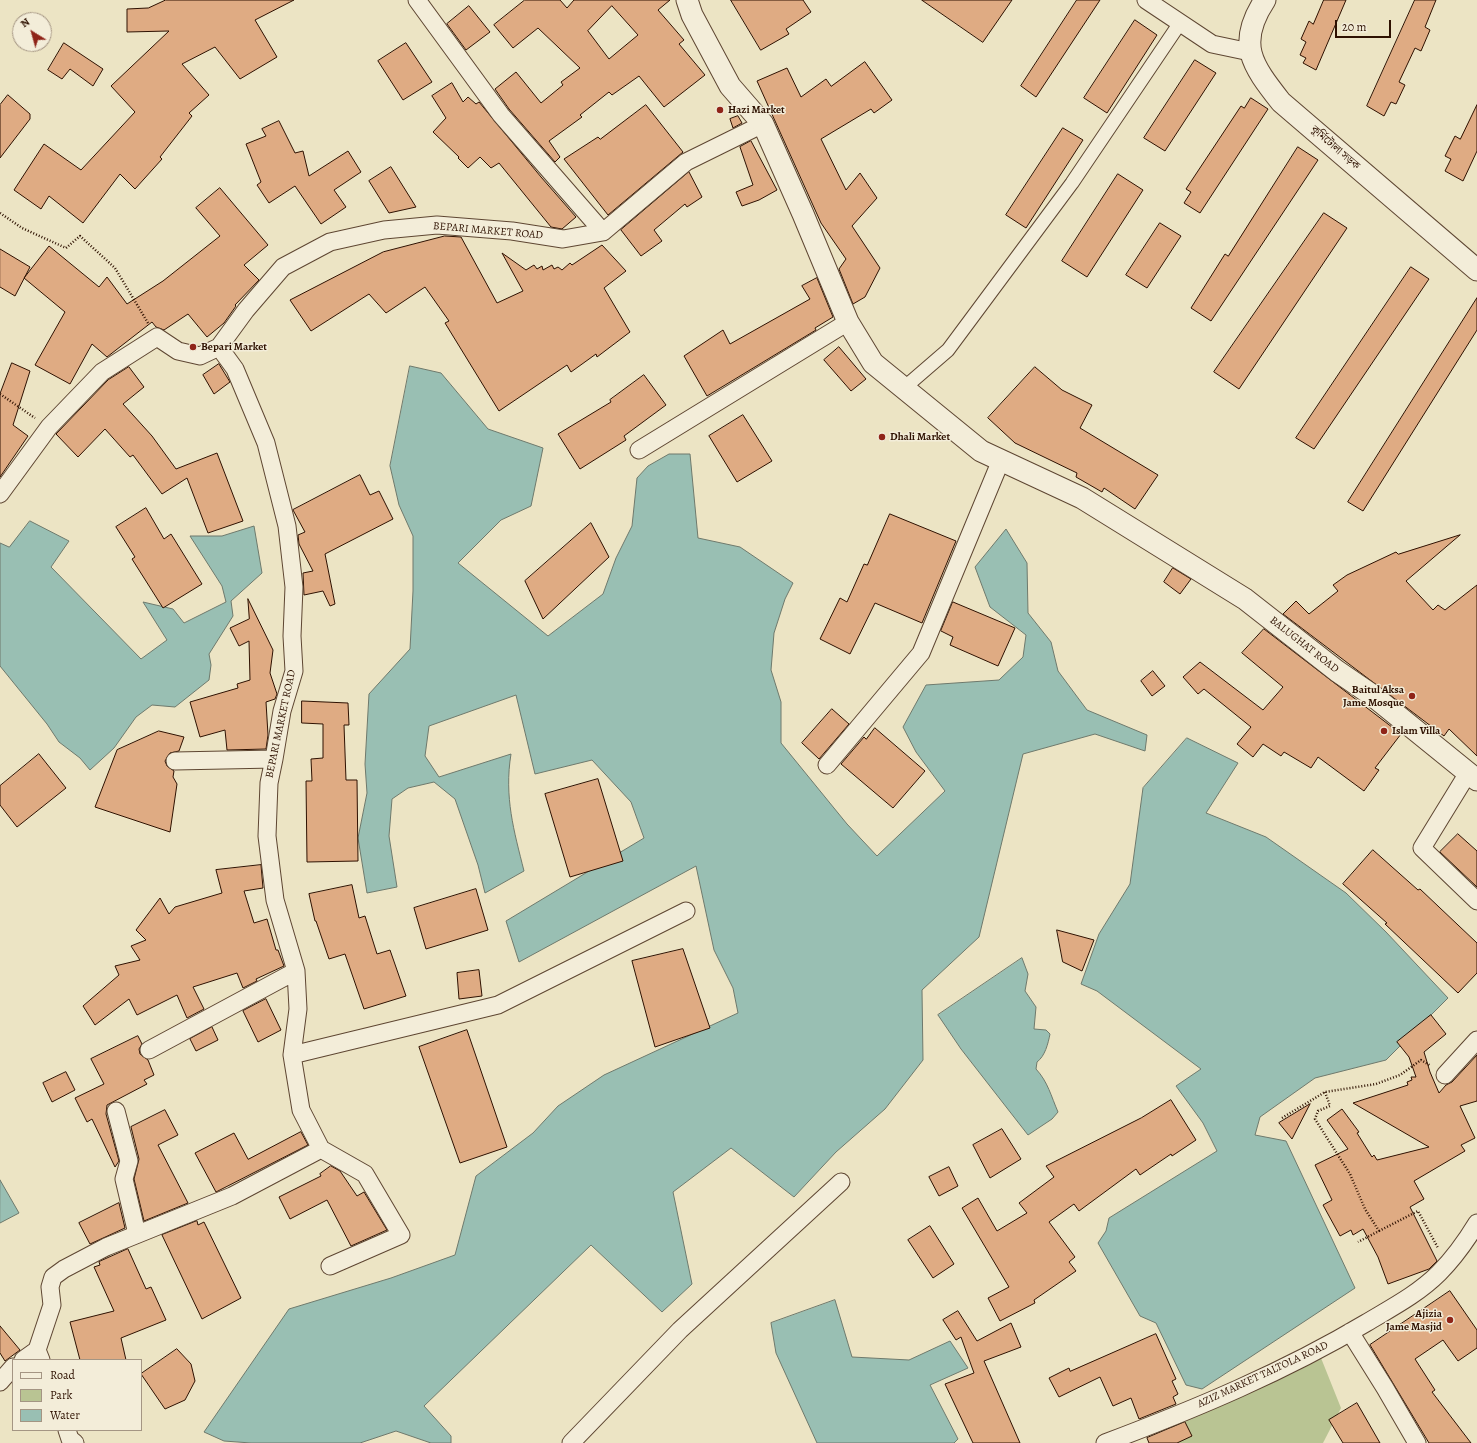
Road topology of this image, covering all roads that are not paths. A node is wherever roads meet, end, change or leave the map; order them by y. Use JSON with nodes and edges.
{"nodes":[{"id":1,"x":417,"y":0,"type":"edge"},
{"id":2,"x":687,"y":0,"type":"edge"},
{"id":3,"x":1146,"y":0,"type":"edge"},
{"id":4,"x":1265,"y":0,"type":"edge"},
{"id":5,"x":1180,"y":22,"type":"junction"},
{"id":6,"x":1250,"y":52,"type":"junction"},
{"id":7,"x":763,"y":124,"type":"junction"},
{"id":8,"x":603,"y":232,"type":"junction"},
{"id":9,"x":1477,"y":270,"type":"edge"},
{"id":10,"x":848,"y":322,"type":"junction"},
{"id":11,"x":220,"y":347,"type":"junction"},
{"id":12,"x":904,"y":388,"type":"junction"},
{"id":13,"x":639,"y":450,"type":"dead end"},
{"id":14,"x":1001,"y":460,"type":"junction"},
{"id":15,"x":0,"y":494,"type":"edge"},
{"id":16,"x":274,"y":759,"type":"junction"},
{"id":17,"x":175,"y":761,"type":"dead end"},
{"id":18,"x":827,"y":765,"type":"dead end"},
{"id":19,"x":1472,"y":777,"type":"edge"},
{"id":20,"x":1477,"y":901,"type":"edge"},
{"id":21,"x":686,"y":911,"type":"dead end"},
{"id":22,"x":296,"y":971,"type":"junction"},
{"id":23,"x":1477,"y":1040,"type":"edge"},
{"id":24,"x":149,"y":1050,"type":"dead end"},
{"id":25,"x":292,"y":1055,"type":"junction"},
{"id":26,"x":1445,"y":1075,"type":"road end"},
{"id":27,"x":116,"y":1111,"type":"dead end"},
{"id":28,"x":321,"y":1150,"type":"junction"},
{"id":29,"x":841,"y":1182,"type":"dead end"},
{"id":30,"x":1477,"y":1223,"type":"edge"},
{"id":31,"x":137,"y":1234,"type":"junction"},
{"id":32,"x":330,"y":1266,"type":"dead end"},
{"id":33,"x":1350,"y":1332,"type":"junction"},
{"id":34,"x":39,"y":1355,"type":"edge"},
{"id":35,"x":26,"y":1359,"type":"edge"},
{"id":36,"x":12,"y":1368,"type":"edge"},
{"id":37,"x":0,"y":1382,"type":"edge"},
{"id":38,"x":67,"y":1431,"type":"edge"},
{"id":39,"x":75,"y":1443,"type":"edge"},
{"id":40,"x":570,"y":1443,"type":"edge"},
{"id":41,"x":1105,"y":1443,"type":"edge"},
{"id":42,"x":1417,"y":1443,"type":"edge"}],
"edges":[{"from":1,"to":8,"type":"street"},
{"from":2,"to":7,"type":"street","name":"BALUGHAT ROAD"},
{"from":3,"to":5,"type":"street"},
{"from":4,"to":6,"type":"street","name":"কুর্মিটোলা সড়ক"},
{"from":5,"to":6,"type":"street"},
{"from":5,"to":12,"type":"street"},
{"from":6,"to":9,"type":"street","name":"কুর্মিটোলা সড়ক"},
{"from":7,"to":8,"type":"street"},
{"from":7,"to":10,"type":"street","name":"BALUGHAT ROAD"},
{"from":8,"to":11,"type":"street","name":"BEPARI MARKET ROAD"},
{"from":10,"to":12,"type":"street","name":"BALUGHAT ROAD"},
{"from":10,"to":13,"type":"street"},
{"from":11,"to":15,"type":"street"},
{"from":11,"to":16,"type":"street","name":"BEPARI MARKET ROAD"},
{"from":12,"to":14,"type":"street","name":"BALUGHAT ROAD"},
{"from":14,"to":18,"type":"street"},
{"from":14,"to":19,"type":"street","name":"BALUGHAT ROAD"},
{"from":16,"to":17,"type":"street"},
{"from":16,"to":22,"type":"street","name":"BEPARI MARKET ROAD"},
{"from":19,"to":20,"type":"street"},
{"from":21,"to":25,"type":"street"},
{"from":22,"to":24,"type":"street"},
{"from":22,"to":25,"type":"street","name":"BEPARI MARKET ROAD"},
{"from":23,"to":26,"type":"street"},
{"from":25,"to":28,"type":"street","name":"BEPARI MARKET ROAD"},
{"from":27,"to":31,"type":"street"},
{"from":28,"to":31,"type":"street"},
{"from":28,"to":32,"type":"street"},
{"from":29,"to":40,"type":"street"},
{"from":30,"to":33,"type":"street","name":"AZIZ MARKET TALTOLA ROAD"},
{"from":31,"to":34,"type":"street"},
{"from":33,"to":41,"type":"street","name":"AZIZ MARKET TALTOLA ROAD"},
{"from":33,"to":42,"type":"street"},
{"from":34,"to":35,"type":"street"},
{"from":36,"to":37,"type":"street"},
{"from":38,"to":39,"type":"street"}]}
